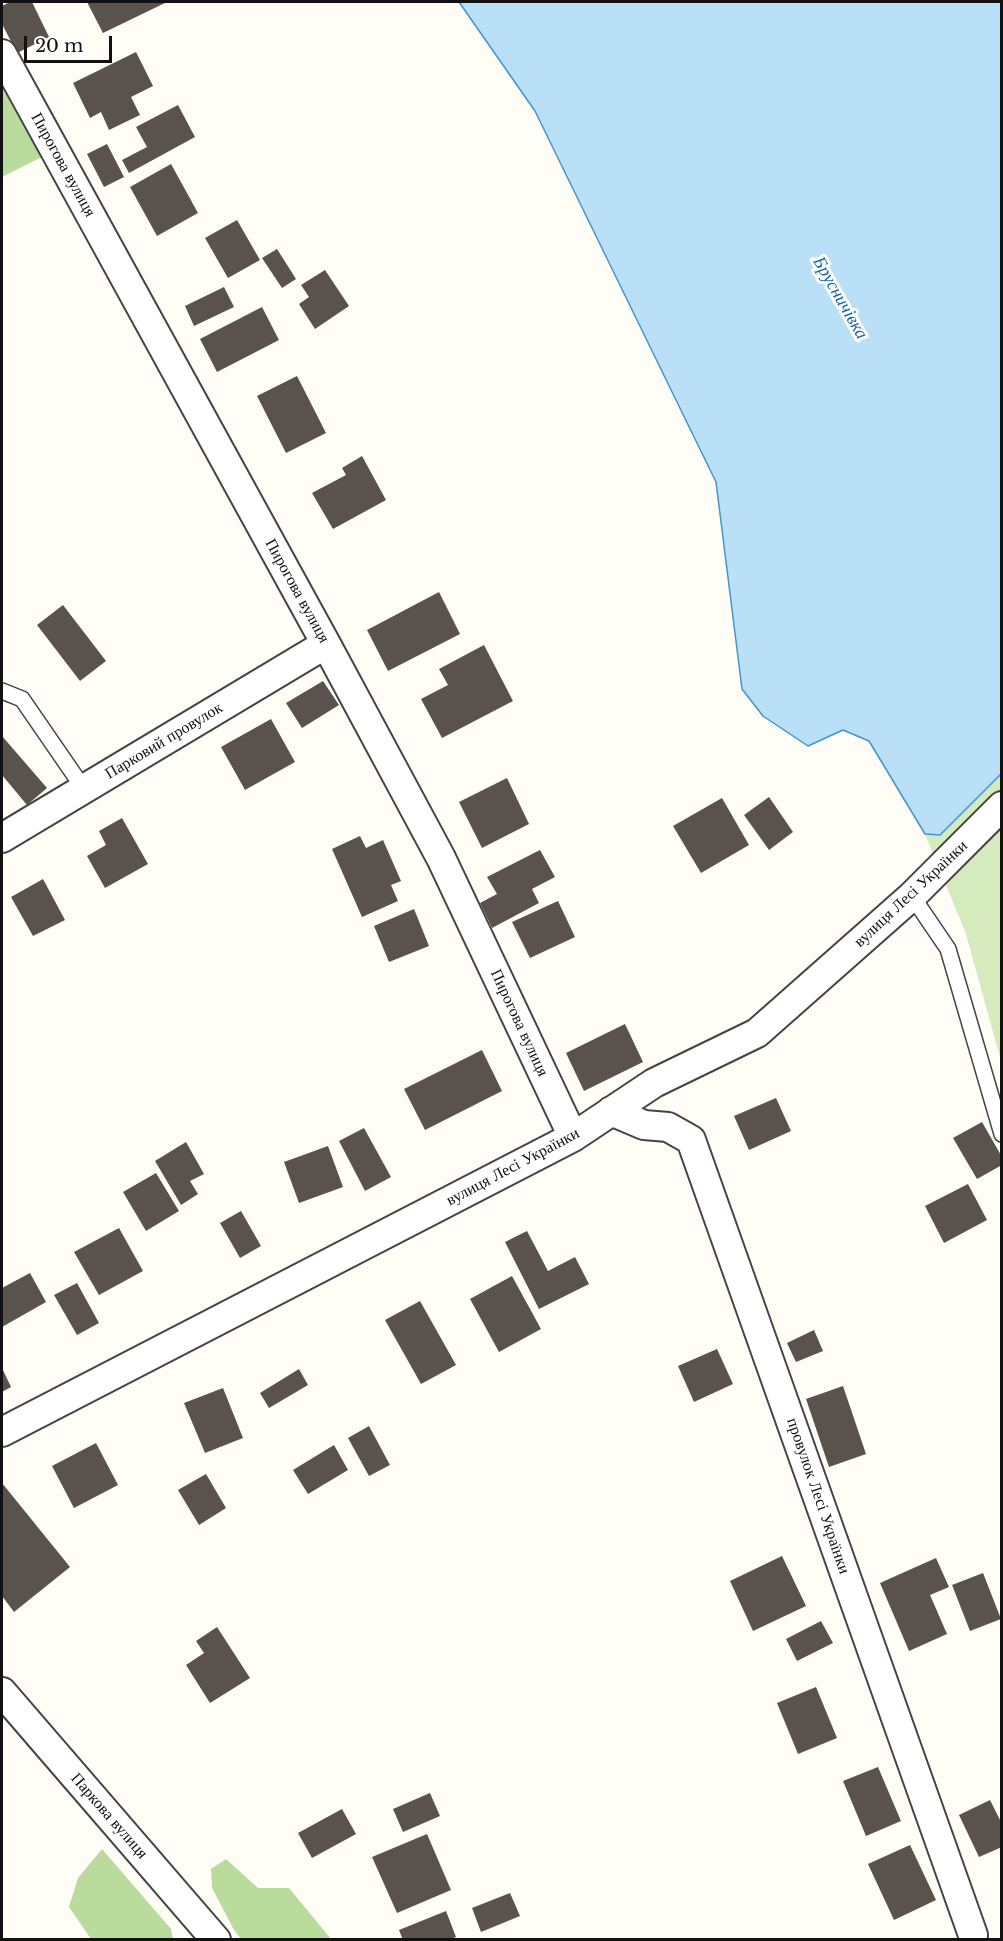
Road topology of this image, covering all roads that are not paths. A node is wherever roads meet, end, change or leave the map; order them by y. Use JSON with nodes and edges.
{"nodes":[{"id":1,"x":2,"y":54,"type":"edge"},
{"id":2,"x":326,"y":644,"type":"junction"},
{"id":3,"x":2,"y":691,"type":"edge"},
{"id":4,"x":84,"y":789,"type":"junction"},
{"id":5,"x":1002,"y":806,"type":"edge"},
{"id":6,"x":2,"y":838,"type":"edge"},
{"id":7,"x":912,"y":896,"type":"junction"},
{"id":8,"x":611,"y":1111,"type":"junction"},
{"id":9,"x":1002,"y":1134,"type":"edge"},
{"id":10,"x":573,"y":1137,"type":"junction"},
{"id":11,"x":2,"y":1432,"type":"edge"},
{"id":12,"x":2,"y":1692,"type":"edge"},
{"id":13,"x":973,"y":1935,"type":"dead end"},
{"id":14,"x":216,"y":1940,"type":"edge"}],
"edges":[{"from":1,"to":2,"type":"street","name":"Пирогова вулиця"},
{"from":2,"to":4,"type":"street","name":"Парковий провулок"},
{"from":2,"to":10,"type":"street","name":"Пирогова вулиця"},
{"from":3,"to":4,"type":"lane"},
{"from":4,"to":6,"type":"street","name":"Парковий провулок"},
{"from":5,"to":7,"type":"street","name":"вулиця Лесі Українки"},
{"from":7,"to":8,"type":"street","name":"вулиця Лесі Українки"},
{"from":7,"to":9,"type":"lane"},
{"from":8,"to":10,"type":"street","name":"вулиця Лесі Українки"},
{"from":8,"to":13,"type":"street","name":"провулок Лесі Українки"},
{"from":10,"to":11,"type":"street","name":"вулиця Лесі Українки"},
{"from":12,"to":14,"type":"street","name":"Паркова вулиця"}]}
